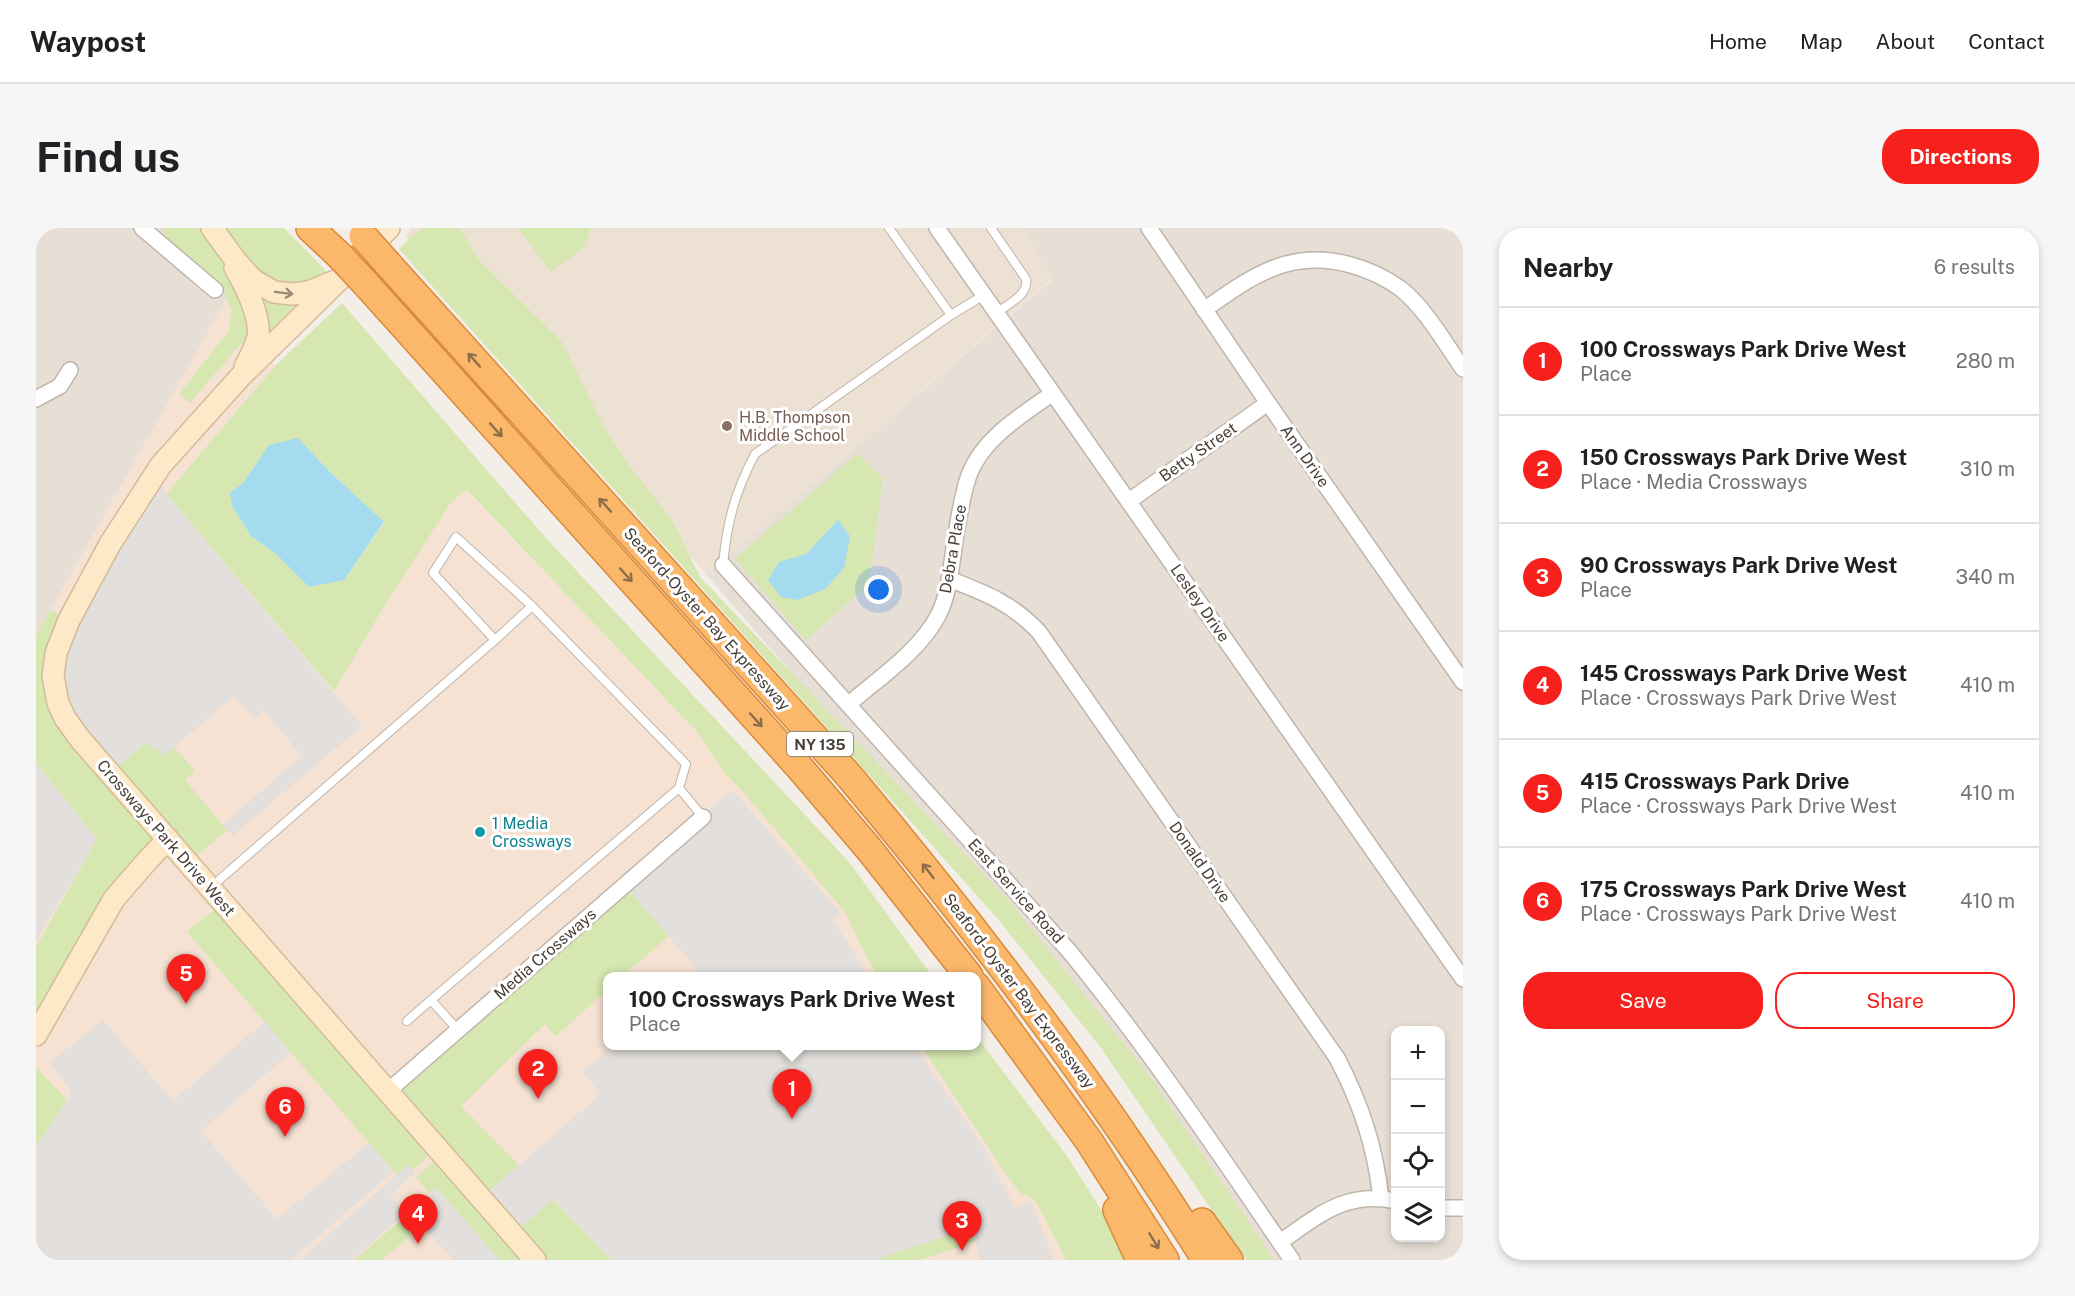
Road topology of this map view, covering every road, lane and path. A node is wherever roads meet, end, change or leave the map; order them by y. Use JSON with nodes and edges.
{"nodes":[{"id":1,"x":142,"y":228,"type":"edge"},
{"id":2,"x":310,"y":228,"type":"edge"},
{"id":3,"x":315,"y":228,"type":"edge"},
{"id":4,"x":389,"y":228,"type":"edge"},
{"id":5,"x":889,"y":228,"type":"edge"},
{"id":6,"x":937,"y":228,"type":"edge"},
{"id":7,"x":991,"y":228,"type":"edge"},
{"id":8,"x":1149,"y":228,"type":"edge"},
{"id":9,"x":358,"y":231,"type":"edge"},
{"id":10,"x":216,"y":233,"type":"edge"},
{"id":11,"x":340,"y":267,"type":"junction"},
{"id":12,"x":215,"y":290,"type":"dead end"},
{"id":13,"x":984,"y":295,"type":"junction"},
{"id":14,"x":1204,"y":310,"type":"junction"},
{"id":15,"x":996,"y":313,"type":"junction"},
{"id":16,"x":951,"y":315,"type":"junction"},
{"id":17,"x":1463,"y":369,"type":"edge"},
{"id":18,"x":70,"y":370,"type":"dead end"},
{"id":19,"x":241,"y":376,"type":"junction"},
{"id":20,"x":1053,"y":393,"type":"junction"},
{"id":21,"x":36,"y":399,"type":"edge"},
{"id":22,"x":1268,"y":403,"type":"junction"},
{"id":23,"x":1129,"y":501,"type":"junction"},
{"id":24,"x":723,"y":565,"type":"joint"},
{"id":25,"x":949,"y":579,"type":"junction"},
{"id":26,"x":532,"y":606,"type":"junction"},
{"id":27,"x":495,"y":640,"type":"junction"},
{"id":28,"x":1463,"y":682,"type":"edge"},
{"id":29,"x":849,"y":704,"type":"junction"},
{"id":30,"x":679,"y":788,"type":"junction"},
{"id":31,"x":702,"y":818,"type":"joint"},
{"id":32,"x":168,"y":840,"type":"junction"},
{"id":33,"x":209,"y":888,"type":"junction"},
{"id":34,"x":989,"y":948,"type":"junction"},
{"id":35,"x":965,"y":972,"type":"edge"},
{"id":36,"x":1463,"y":979,"type":"edge"},
{"id":37,"x":981,"y":993,"type":"edge"},
{"id":38,"x":981,"y":999,"type":"edge"},
{"id":39,"x":431,"y":1000,"type":"junction"},
{"id":40,"x":407,"y":1021,"type":"dead end"},
{"id":41,"x":458,"y":1030,"type":"junction"},
{"id":42,"x":36,"y":1035,"type":"edge"},
{"id":43,"x":388,"y":1092,"type":"junction"},
{"id":44,"x":1388,"y":1199,"type":"edge"},
{"id":45,"x":1445,"y":1208,"type":"edge"},
{"id":46,"x":1463,"y":1208,"type":"edge"},
{"id":47,"x":1280,"y":1242,"type":"junction"},
{"id":48,"x":535,"y":1260,"type":"edge"},
{"id":49,"x":1140,"y":1260,"type":"edge"},
{"id":50,"x":1165,"y":1260,"type":"edge"},
{"id":51,"x":1206,"y":1260,"type":"edge"},
{"id":52,"x":1229,"y":1260,"type":"edge"},
{"id":53,"x":1292,"y":1260,"type":"edge"}],
"edges":[{"from":1,"to":12,"type":"street"},
{"from":2,"to":11,"type":"highway"},
{"from":3,"to":11,"type":"highway","name":"Seaford-Oyster Bay Expressway","number":"NY 135"},
{"from":4,"to":11,"type":"street","name":"Crossways Park Drive West"},
{"from":5,"to":16,"type":"lane"},
{"from":6,"to":13,"type":"street","name":"Lesley Drive"},
{"from":7,"to":15,"type":"lane"},
{"from":8,"to":14,"type":"street","name":"Ann Drive"},
{"from":34,"to":9,"type":"highway","name":"Seaford-Oyster Bay Expressway","number":"NY 135","one_way":true,"bridge":true},
{"from":10,"to":11,"type":"street","one_way":true},
{"from":10,"to":19,"type":"street","name":"Crossways Park Drive West"},
{"from":11,"to":19,"type":"street","name":"Crossways Park Drive West"},
{"from":11,"to":35,"type":"highway","name":"Seaford-Oyster Bay Expressway","number":"NY 135","one_way":true,"bridge":true},
{"from":13,"to":15,"type":"street","name":"Lesley Drive"},
{"from":13,"to":16,"type":"lane"},
{"from":14,"to":17,"type":"street"},
{"from":14,"to":22,"type":"street","name":"Ann Drive"},
{"from":15,"to":20,"type":"street","name":"Lesley Drive"},
{"from":16,"to":24,"type":"lane"},
{"from":18,"to":21,"type":"street"},
{"from":19,"to":32,"type":"street","name":"Crossways Park Drive West"},
{"from":20,"to":23,"type":"street","name":"Lesley Drive"},
{"from":20,"to":25,"type":"street","name":"Debra Place"},
{"from":22,"to":23,"type":"street","name":"Betty Street"},
{"from":22,"to":28,"type":"street","name":"Ann Drive"},
{"from":23,"to":36,"type":"street","name":"Lesley Drive"},
{"from":24,"to":29,"type":"street","name":"East Service Road"},
{"from":25,"to":29,"type":"street","name":"Debra Place"},
{"from":25,"to":44,"type":"street","name":"Donald Drive"},
{"from":26,"to":27,"type":"lane"},
{"from":26,"to":27,"type":"lane"},
{"from":26,"to":30,"type":"lane"},
{"from":27,"to":33,"type":"lane"},
{"from":29,"to":47,"type":"street","name":"East Service Road"},
{"from":30,"to":31,"type":"lane"},
{"from":30,"to":39,"type":"lane"},
{"from":31,"to":41,"type":"street","name":"Media Crossways"},
{"from":32,"to":33,"type":"street","name":"Crossways Park Drive West"},
{"from":32,"to":42,"type":"street"},
{"from":33,"to":43,"type":"street","name":"Crossways Park Drive West"},
{"from":34,"to":51,"type":"highway","name":"Seaford-Oyster Bay Expressway","number":"NY 135"},
{"from":34,"to":52,"type":"highway"},
{"from":37,"to":50,"type":"highway","name":"Seaford-Oyster Bay Expressway","one_way":true},
{"from":38,"to":49,"type":"highway"},
{"from":39,"to":40,"type":"lane"},
{"from":39,"to":41,"type":"lane"},
{"from":41,"to":43,"type":"street","name":"Media Crossways"},
{"from":43,"to":48,"type":"street","name":"Crossways Park Drive West"},
{"from":44,"to":47,"type":"street"},
{"from":45,"to":46,"type":"street"},
{"from":47,"to":53,"type":"street","name":"East Service Road"}]}
